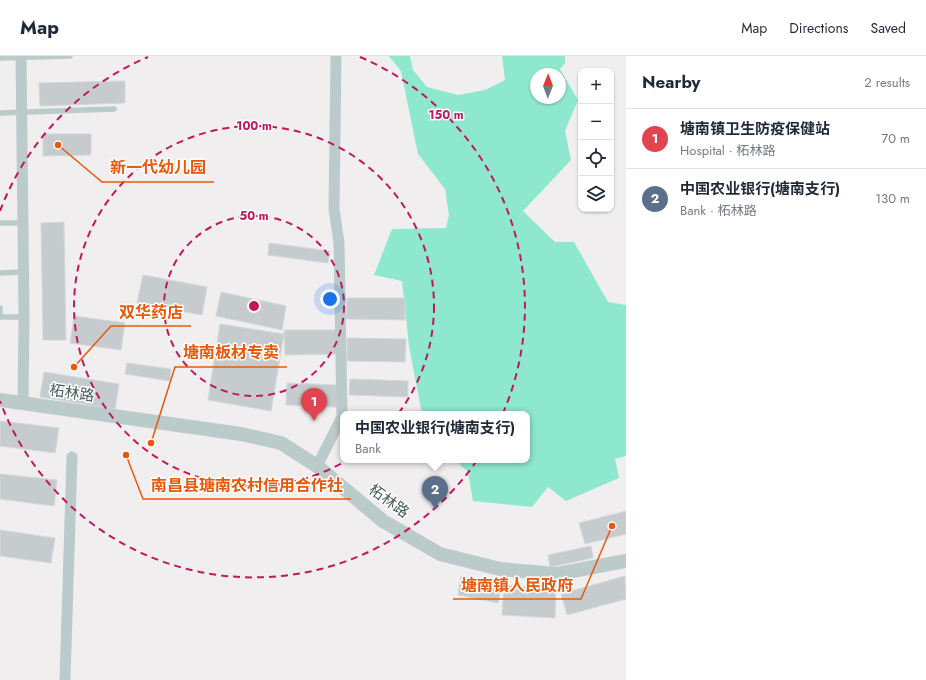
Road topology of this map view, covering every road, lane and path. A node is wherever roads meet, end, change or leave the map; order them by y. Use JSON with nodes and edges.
{"nodes":[{"id":1,"x":70,"y":56,"type":"edge"},
{"id":2,"x":336,"y":56,"type":"edge"},
{"id":3,"x":21,"y":57,"type":"edge"},
{"id":4,"x":0,"y":58,"type":"edge"},
{"id":5,"x":114,"y":109,"type":"dead end"},
{"id":6,"x":21,"y":112,"type":"junction"},
{"id":7,"x":0,"y":113,"type":"edge"},
{"id":8,"x":0,"y":223,"type":"edge"},
{"id":9,"x":23,"y":223,"type":"junction"},
{"id":10,"x":23,"y":272,"type":"junction"},
{"id":11,"x":0,"y":273,"type":"edge"},
{"id":12,"x":0,"y":308,"type":"edge"},
{"id":13,"x":0,"y":317,"type":"edge"},
{"id":14,"x":24,"y":317,"type":"junction"},
{"id":15,"x":0,"y":400,"type":"edge"},
{"id":16,"x":23,"y":403,"type":"junction"},
{"id":17,"x":342,"y":411,"type":"edge"},
{"id":18,"x":340,"y":421,"type":"edge"},
{"id":19,"x":72,"y":457,"type":"dead end"},
{"id":20,"x":317,"y":466,"type":"junction"},
{"id":21,"x":626,"y":560,"type":"edge"},
{"id":22,"x":65,"y":680,"type":"edge"}],
"edges":[{"from":1,"to":3,"type":"lane"},
{"from":2,"to":17,"type":"street"},
{"from":3,"to":4,"type":"lane"},
{"from":3,"to":6,"type":"street"},
{"from":5,"to":6,"type":"lane"},
{"from":6,"to":7,"type":"lane"},
{"from":6,"to":9,"type":"street"},
{"from":8,"to":9,"type":"lane"},
{"from":9,"to":10,"type":"street"},
{"from":10,"to":11,"type":"lane"},
{"from":10,"to":14,"type":"street"},
{"from":12,"to":13,"type":"lane"},
{"from":13,"to":14,"type":"lane"},
{"from":14,"to":16,"type":"street"},
{"from":15,"to":16,"type":"street","name":"柘林路"},
{"from":16,"to":20,"type":"street","name":"柘林路"},
{"from":18,"to":20,"type":"street"},
{"from":19,"to":22,"type":"street"},
{"from":20,"to":21,"type":"street","name":"柘林路"}]}
